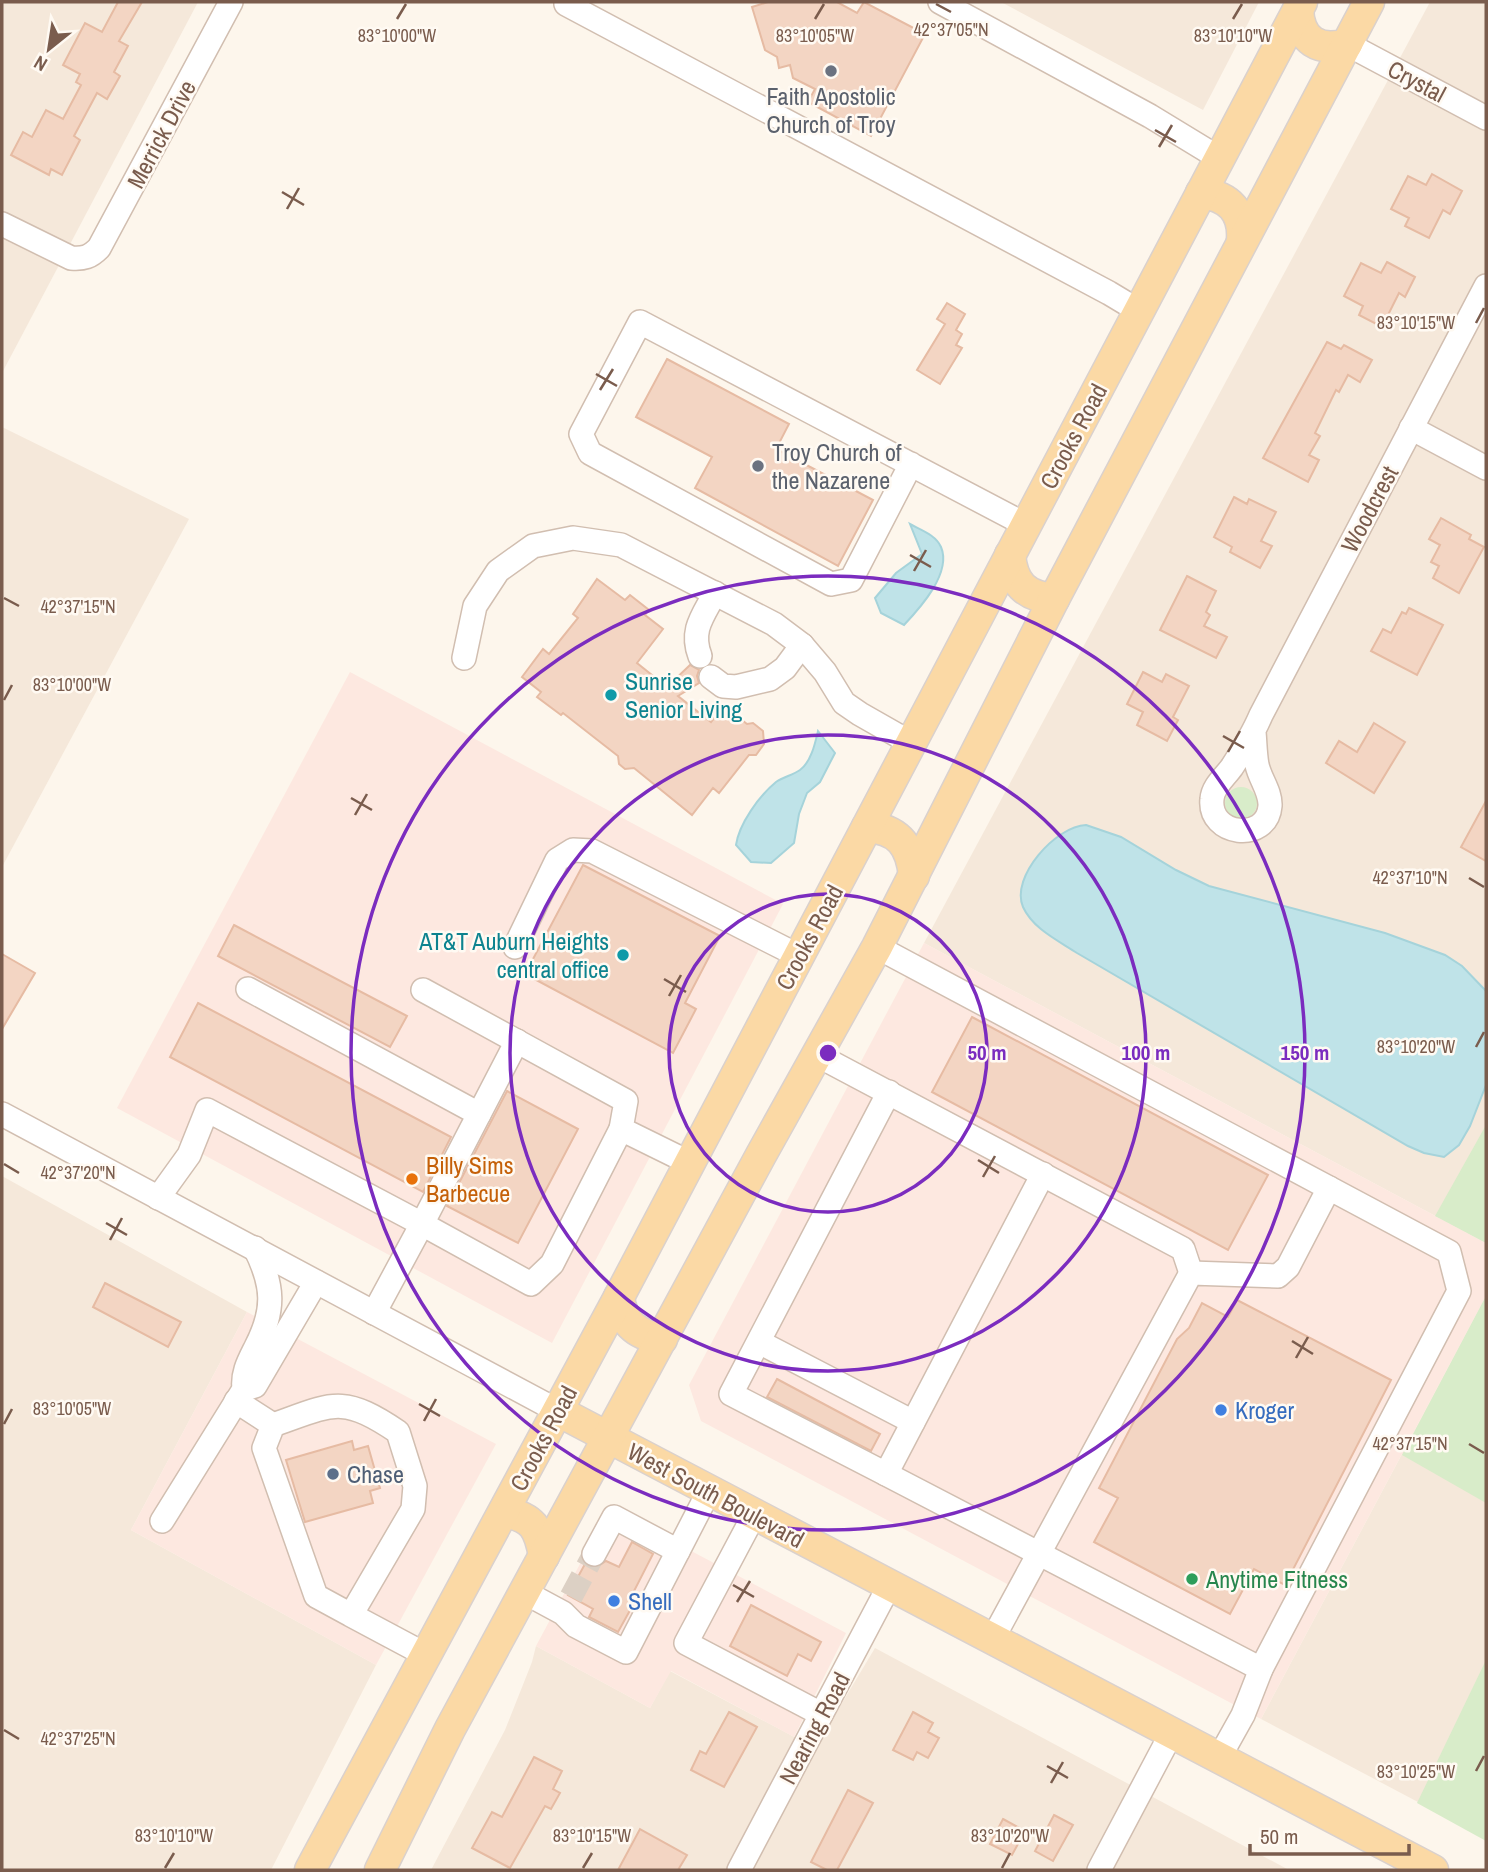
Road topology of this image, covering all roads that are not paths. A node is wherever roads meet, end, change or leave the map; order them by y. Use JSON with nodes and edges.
{"nodes":[{"id":1,"x":231,"y":2,"type":"edge"},
{"id":2,"x":940,"y":2,"type":"edge"},
{"id":3,"x":1369,"y":2,"type":"edge"},
{"id":4,"x":566,"y":4,"type":"dead end"},
{"id":5,"x":1300,"y":6,"type":"edge"},
{"id":6,"x":1347,"y":44,"type":"junction"},
{"id":7,"x":1486,"y":118,"type":"edge"},
{"id":8,"x":1219,"y":158,"type":"junction"},
{"id":9,"x":1201,"y":194,"type":"junction"},
{"id":10,"x":2,"y":224,"type":"edge"},
{"id":11,"x":1242,"y":240,"type":"junction"},
{"id":12,"x":1486,"y":286,"type":"edge"},
{"id":13,"x":1139,"y":311,"type":"junction"},
{"id":14,"x":1411,"y":428,"type":"junction"},
{"id":15,"x":911,"y":464,"type":"junction"},
{"id":16,"x":1486,"y":468,"type":"edge"},
{"id":17,"x":1026,"y":525,"type":"junction"},
{"id":18,"x":1010,"y":555,"type":"junction"},
{"id":19,"x":715,"y":593,"type":"junction"},
{"id":20,"x":1054,"y":599,"type":"junction"},
{"id":21,"x":802,"y":645,"type":"junction"},
{"id":22,"x":464,"y":658,"type":"dead end"},
{"id":23,"x":1254,"y":732,"type":"dead end"},
{"id":24,"x":911,"y":743,"type":"junction"},
{"id":25,"x":867,"y":827,"type":"junction"},
{"id":26,"x":914,"y":876,"type":"junction"},
{"id":27,"x":515,"y":947,"type":"dead end"},
{"id":28,"x":877,"y":947,"type":"junction"},
{"id":29,"x":799,"y":956,"type":"junction"},
{"id":30,"x":248,"y":989,"type":"dead end"},
{"id":31,"x":423,"y":990,"type":"dead end"},
{"id":32,"x":517,"y":1041,"type":"junction"},
{"id":33,"x":819,"y":1056,"type":"junction"},
{"id":34,"x":889,"y":1092,"type":"junction"},
{"id":35,"x":2,"y":1114,"type":"edge"},
{"id":36,"x":479,"y":1114,"type":"junction"},
{"id":37,"x":621,"y":1129,"type":"junction"},
{"id":38,"x":690,"y":1163,"type":"junction"},
{"id":39,"x":1043,"y":1174,"type":"junction"},
{"id":40,"x":1329,"y":1188,"type":"junction"},
{"id":41,"x":158,"y":1198,"type":"junction"},
{"id":42,"x":422,"y":1224,"type":"junction"},
{"id":43,"x":255,"y":1248,"type":"junction"},
{"id":44,"x":1191,"y":1273,"type":"junction"},
{"id":45,"x":317,"y":1282,"type":"junction"},
{"id":46,"x":619,"y":1297,"type":"junction"},
{"id":47,"x":374,"y":1313,"type":"junction"},
{"id":48,"x":662,"y":1339,"type":"junction"},
{"id":49,"x":759,"y":1342,"type":"junction"},
{"id":50,"x":240,"y":1395,"type":"junction"},
{"id":51,"x":558,"y":1411,"type":"junction"},
{"id":52,"x":913,"y":1422,"type":"junction"},
{"id":53,"x":273,"y":1425,"type":"junction"},
{"id":54,"x":608,"y":1438,"type":"junction"},
{"id":55,"x":886,"y":1474,"type":"junction"},
{"id":56,"x":709,"y":1492,"type":"junction"},
{"id":57,"x":504,"y":1512,"type":"junction"},
{"id":58,"x":754,"y":1515,"type":"junction"},
{"id":59,"x":162,"y":1521,"type":"dead end"},
{"id":60,"x":678,"y":1551,"type":"junction"},
{"id":61,"x":594,"y":1554,"type":"tunnel mouth"},
{"id":62,"x":1040,"y":1554,"type":"junction"},
{"id":63,"x":544,"y":1556,"type":"junction"},
{"id":64,"x":889,"y":1586,"type":"junction"},
{"id":65,"x":524,"y":1592,"type":"junction"},
{"id":66,"x":351,"y":1615,"type":"junction"},
{"id":67,"x":992,"y":1640,"type":"junction"},
{"id":68,"x":426,"y":1655,"type":"junction"},
{"id":69,"x":1261,"y":1669,"type":"junction"},
{"id":70,"x":821,"y":1714,"type":"junction"},
{"id":71,"x":1171,"y":1734,"type":"junction"},
{"id":72,"x":1219,"y":1758,"type":"junction"},
{"id":73,"x":310,"y":1870,"type":"edge"},
{"id":74,"x":380,"y":1870,"type":"edge"},
{"id":75,"x":739,"y":1870,"type":"edge"},
{"id":76,"x":1099,"y":1870,"type":"edge"},
{"id":77,"x":1433,"y":1870,"type":"edge"}],
"edges":[{"from":1,"to":10,"type":"street","name":"Merrick Drive"},
{"from":2,"to":8,"type":"street"},
{"from":3,"to":6,"type":"main road"},
{"from":4,"to":13,"type":"street"},
{"from":5,"to":6,"type":"main road"},
{"from":5,"to":8,"type":"main road","name":"Crooks Road"},
{"from":6,"to":7,"type":"street","name":"Crystal"},
{"from":6,"to":11,"type":"main road"},
{"from":8,"to":9,"type":"main road","name":"Crooks Road"},
{"from":9,"to":11,"type":"main road"},
{"from":9,"to":13,"type":"main road","name":"Crooks Road"},
{"from":11,"to":20,"type":"main road"},
{"from":12,"to":14,"type":"street","name":"Woodcrest"},
{"from":13,"to":17,"type":"main road","name":"Crooks Road"},
{"from":14,"to":16,"type":"street"},
{"from":14,"to":23,"type":"street","name":"Woodcrest"},
{"from":15,"to":15,"type":"street"},
{"from":15,"to":17,"type":"street"},
{"from":17,"to":18,"type":"main road","name":"Crooks Road"},
{"from":18,"to":20,"type":"main road"},
{"from":18,"to":24,"type":"main road","name":"Crooks Road"},
{"from":19,"to":21,"type":"street"},
{"from":19,"to":21,"type":"street"},
{"from":19,"to":22,"type":"street"},
{"from":20,"to":26,"type":"main road"},
{"from":21,"to":24,"type":"street"},
{"from":24,"to":25,"type":"main road","name":"Crooks Road"},
{"from":25,"to":26,"type":"main road"},
{"from":25,"to":29,"type":"main road","name":"Crooks Road"},
{"from":26,"to":28,"type":"main road"},
{"from":27,"to":29,"type":"street"},
{"from":28,"to":33,"type":"main road"},
{"from":28,"to":40,"type":"street"},
{"from":29,"to":38,"type":"main road","name":"Crooks Road"},
{"from":30,"to":36,"type":"street"},
{"from":31,"to":32,"type":"street"},
{"from":32,"to":36,"type":"street"},
{"from":32,"to":37,"type":"street"},
{"from":33,"to":34,"type":"street"},
{"from":33,"to":48,"type":"main road"},
{"from":34,"to":39,"type":"street"},
{"from":34,"to":49,"type":"street"},
{"from":35,"to":41,"type":"street","name":"West South Boulevard"},
{"from":36,"to":42,"type":"street"},
{"from":37,"to":38,"type":"street"},
{"from":37,"to":42,"type":"street"},
{"from":38,"to":46,"type":"main road","name":"Crooks Road"},
{"from":39,"to":44,"type":"street"},
{"from":39,"to":52,"type":"street"},
{"from":40,"to":44,"type":"street"},
{"from":40,"to":69,"type":"street"},
{"from":41,"to":42,"type":"street"},
{"from":41,"to":43,"type":"street","name":"West South Boulevard"},
{"from":42,"to":47,"type":"street"},
{"from":43,"to":45,"type":"street","name":"West South Boulevard"},
{"from":43,"to":50,"type":"street"},
{"from":44,"to":62,"type":"street"},
{"from":45,"to":47,"type":"street","name":"West South Boulevard"},
{"from":45,"to":50,"type":"street"},
{"from":46,"to":48,"type":"main road"},
{"from":46,"to":51,"type":"main road","name":"Crooks Road"},
{"from":47,"to":51,"type":"street","name":"West South Boulevard"},
{"from":48,"to":54,"type":"main road"},
{"from":49,"to":52,"type":"street"},
{"from":49,"to":55,"type":"street"},
{"from":50,"to":53,"type":"street"},
{"from":50,"to":59,"type":"street"},
{"from":51,"to":54,"type":"main road","name":"West South Boulevard"},
{"from":51,"to":57,"type":"main road","name":"Crooks Road"},
{"from":52,"to":55,"type":"street"},
{"from":53,"to":66,"type":"street"},
{"from":53,"to":66,"type":"street"},
{"from":54,"to":56,"type":"main road","name":"West South Boulevard"},
{"from":54,"to":63,"type":"main road"},
{"from":55,"to":62,"type":"street"},
{"from":56,"to":58,"type":"main road","name":"West South Boulevard"},
{"from":56,"to":60,"type":"street"},
{"from":57,"to":63,"type":"main road"},
{"from":57,"to":68,"type":"main road","name":"Crooks Road"},
{"from":58,"to":64,"type":"main road","name":"West South Boulevard"},
{"from":58,"to":70,"type":"street"},
{"from":60,"to":61,"type":"street"},
{"from":60,"to":65,"type":"street"},
{"from":62,"to":67,"type":"street"},
{"from":62,"to":69,"type":"street"},
{"from":63,"to":65,"type":"main road"},
{"from":64,"to":67,"type":"main road","name":"West South Boulevard"},
{"from":64,"to":70,"type":"street","name":"Nearing Road"},
{"from":65,"to":74,"type":"main road"},
{"from":66,"to":68,"type":"street"},
{"from":67,"to":71,"type":"main road","name":"West South Boulevard"},
{"from":68,"to":73,"type":"main road","name":"Crooks Road"},
{"from":69,"to":72,"type":"street"},
{"from":70,"to":75,"type":"street","name":"Nearing Road"},
{"from":71,"to":72,"type":"main road","name":"West South Boulevard"},
{"from":71,"to":76,"type":"street"},
{"from":72,"to":77,"type":"main road","name":"West South Boulevard"}]}
